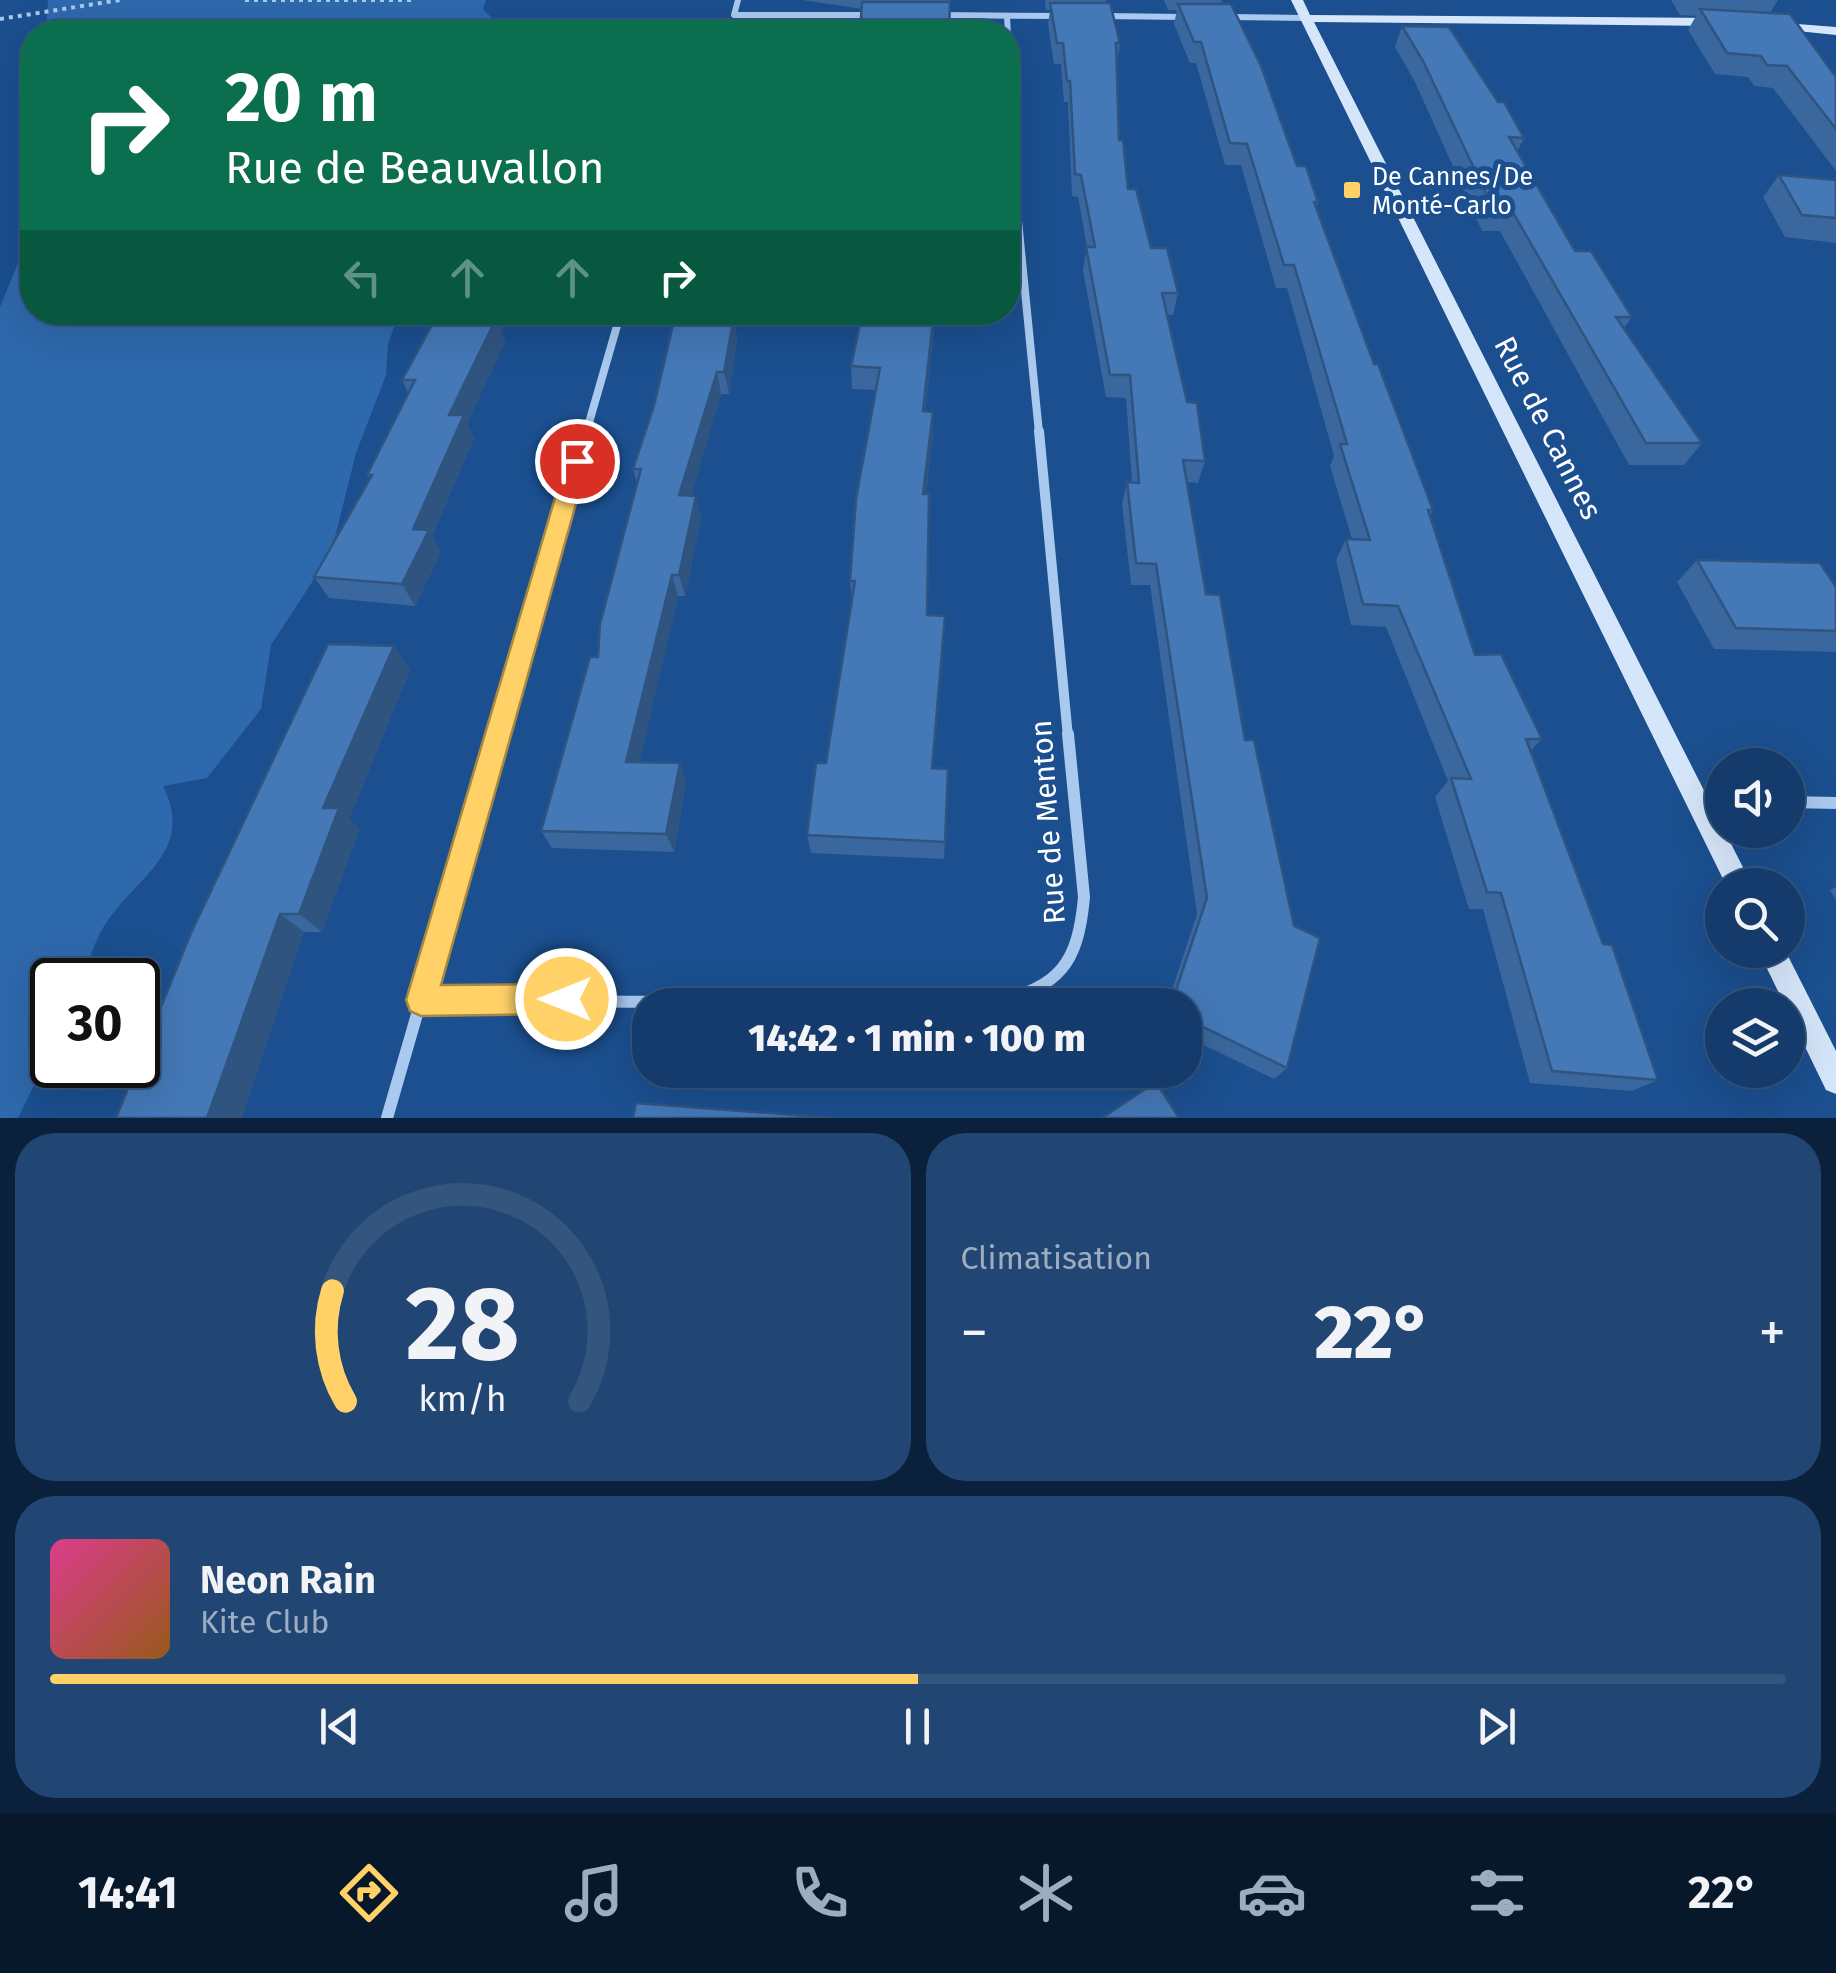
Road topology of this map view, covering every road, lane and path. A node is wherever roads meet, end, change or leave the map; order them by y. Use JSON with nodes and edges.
{"nodes":[{"id":1,"x":120,"y":0,"type":"edge"},
{"id":2,"x":245,"y":0,"type":"edge"},
{"id":3,"x":413,"y":0,"type":"edge"},
{"id":4,"x":738,"y":0,"type":"edge"},
{"id":5,"x":1297,"y":0,"type":"edge"},
{"id":6,"x":876,"y":14,"type":"edge"},
{"id":7,"x":929,"y":15,"type":"edge"},
{"id":8,"x":1007,"y":16,"type":"junction"},
{"id":9,"x":1061,"y":16,"type":"edge"},
{"id":10,"x":1098,"y":16,"type":"edge"},
{"id":11,"x":1193,"y":17,"type":"edge"},
{"id":12,"x":1212,"y":17,"type":"edge"},
{"id":13,"x":1306,"y":18,"type":"junction"},
{"id":14,"x":0,"y":19,"type":"edge"},
{"id":15,"x":1007,"y":20,"type":"edge"},
{"id":16,"x":1735,"y":23,"type":"edge"},
{"id":17,"x":1754,"y":24,"type":"edge"},
{"id":18,"x":1836,"y":31,"type":"edge"},
{"id":19,"x":1020,"y":274,"type":"edge"},
{"id":20,"x":617,"y":325,"type":"edge"},
{"id":21,"x":1698,"y":802,"type":"junction"},
{"id":22,"x":1705,"y":802,"type":"edge"},
{"id":23,"x":1805,"y":802,"type":"edge"},
{"id":24,"x":1836,"y":803,"type":"edge"},
{"id":25,"x":1731,"y":868,"type":"edge"},
{"id":26,"x":1781,"y":968,"type":"edge"},
{"id":27,"x":421,"y":1000,"type":"junction"},
{"id":28,"x":1836,"y":1080,"type":"edge"},
{"id":29,"x":387,"y":1118,"type":"edge"}],
"edges":[{"from":1,"to":14,"type":"path"},
{"from":2,"to":3,"type":"path"},
{"from":4,"to":6,"type":"street"},
{"from":5,"to":13,"type":"street","name":"Rue de Cannes"},
{"from":7,"to":8,"type":"street"},
{"from":8,"to":9,"type":"street"},
{"from":8,"to":15,"type":"street","name":"Rue de Menton"},
{"from":10,"to":11,"type":"street"},
{"from":12,"to":13,"type":"street"},
{"from":13,"to":16,"type":"street"},
{"from":13,"to":21,"type":"street","name":"Rue de Cannes"},
{"from":17,"to":18,"type":"street"},
{"from":19,"to":27,"type":"street","name":"Rue de Menton"},
{"from":20,"to":27,"type":"street"},
{"from":21,"to":22,"type":"street"},
{"from":21,"to":25,"type":"street","name":"Rue de Cannes"},
{"from":23,"to":24,"type":"street"},
{"from":26,"to":28,"type":"street"},
{"from":27,"to":29,"type":"street"}]}
